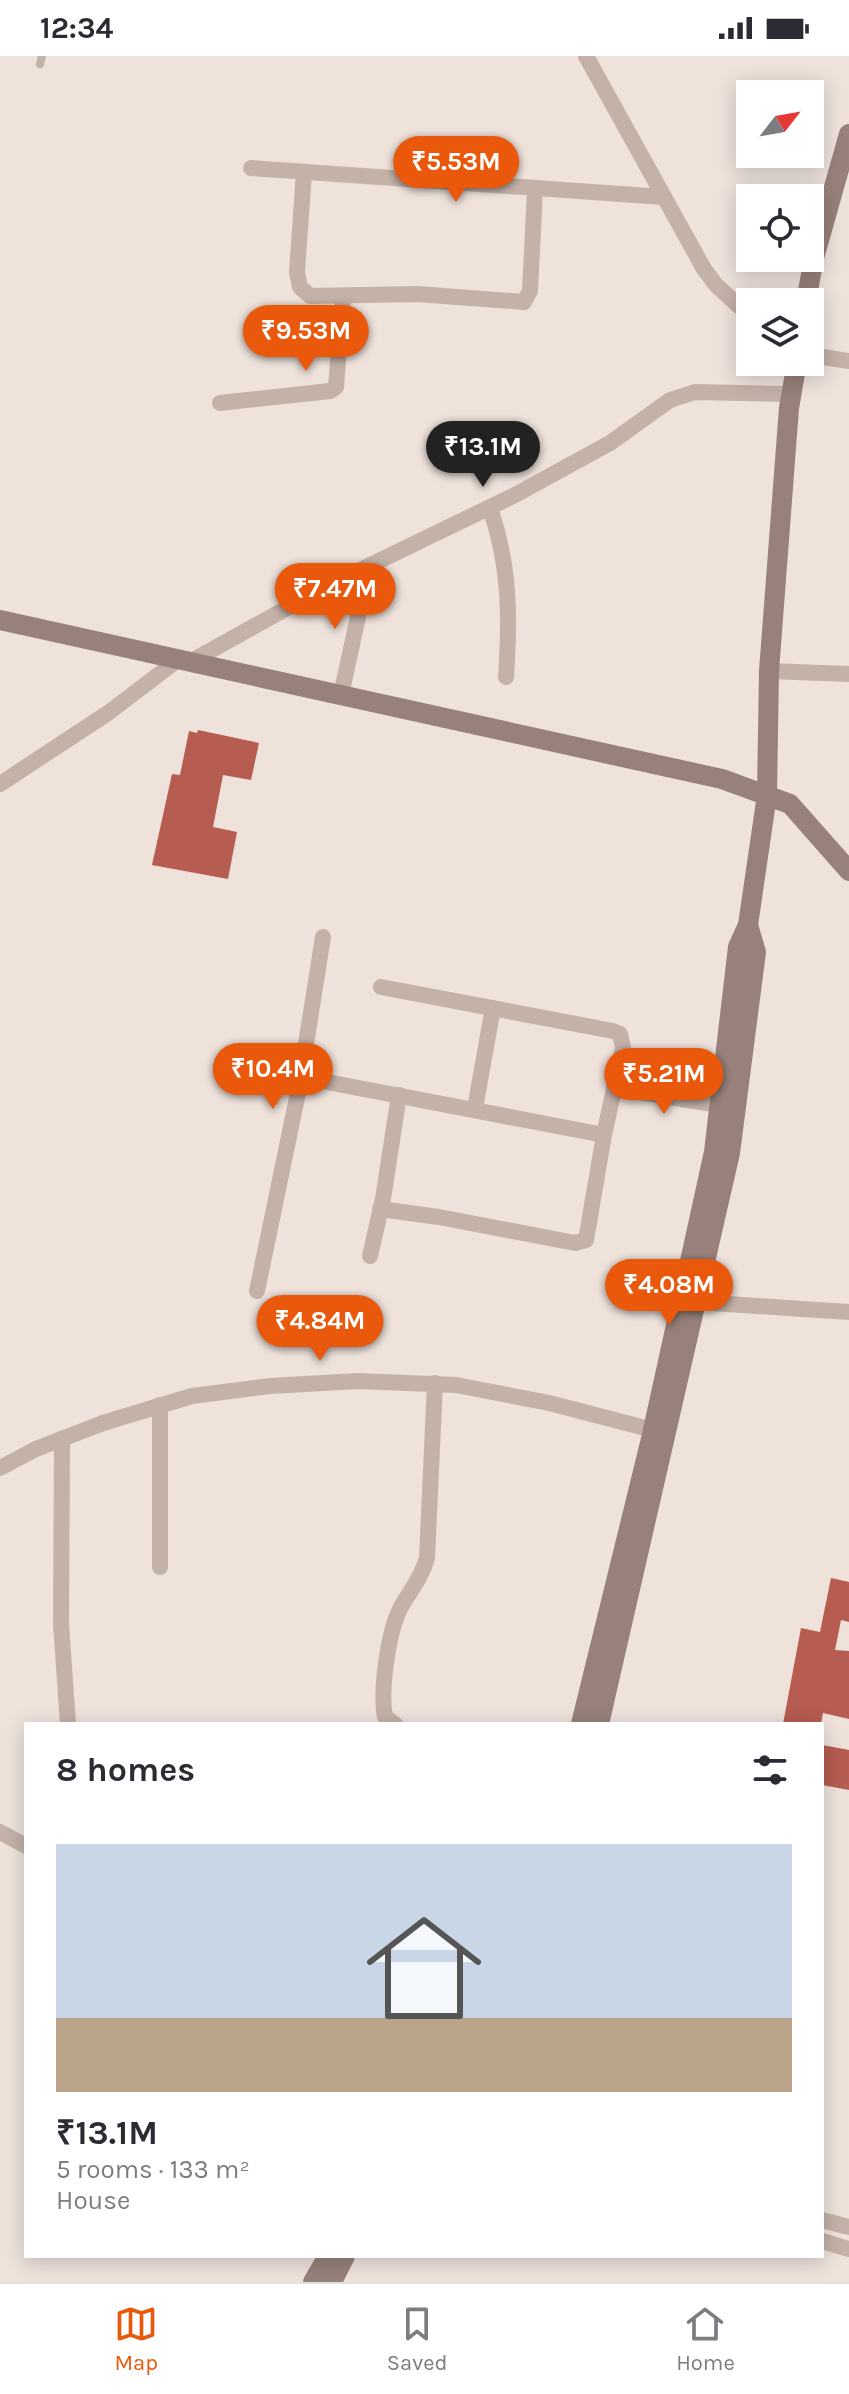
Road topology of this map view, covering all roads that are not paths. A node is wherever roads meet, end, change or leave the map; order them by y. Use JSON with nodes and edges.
{"nodes":[{"id":1,"x":586,"y":56,"type":"edge"},
{"id":2,"x":849,"y":134,"type":"edge"},
{"id":3,"x":251,"y":168,"type":"dead end"},
{"id":4,"x":304,"y":172,"type":"junction"},
{"id":5,"x":535,"y":189,"type":"junction"},
{"id":6,"x":663,"y":197,"type":"junction"},
{"id":7,"x":809,"y":288,"type":"edge"},
{"id":8,"x":343,"y":297,"type":"junction"},
{"id":9,"x":736,"y":303,"type":"edge"},
{"id":10,"x":824,"y":357,"type":"edge"},
{"id":11,"x":849,"y":361,"type":"edge"},
{"id":12,"x":794,"y":376,"type":"edge"},
{"id":13,"x":791,"y":394,"type":"junction"},
{"id":14,"x":220,"y":403,"type":"dead end"},
{"id":15,"x":490,"y":508,"type":"junction"},
{"id":16,"x":358,"y":571,"type":"junction"},
{"id":17,"x":0,"y":620,"type":"edge"},
{"id":18,"x":184,"y":661,"type":"junction"},
{"id":19,"x":769,"y":671,"type":"junction"},
{"id":20,"x":849,"y":674,"type":"edge"},
{"id":21,"x":506,"y":677,"type":"dead end"},
{"id":22,"x":341,"y":695,"type":"junction"},
{"id":23,"x":0,"y":784,"type":"edge"},
{"id":24,"x":767,"y":795,"type":"junction"},
{"id":25,"x":849,"y":871,"type":"edge"},
{"id":26,"x":748,"y":925,"type":"junction"},
{"id":27,"x":323,"y":937,"type":"dead end"},
{"id":28,"x":381,"y":987,"type":"dead end"},
{"id":29,"x":493,"y":1008,"type":"junction"},
{"id":30,"x":301,"y":1077,"type":"junction"},
{"id":31,"x":614,"y":1088,"type":"junction"},
{"id":32,"x":399,"y":1095,"type":"junction"},
{"id":33,"x":719,"y":1105,"type":"junction"},
{"id":34,"x":475,"y":1108,"type":"junction"},
{"id":35,"x":604,"y":1135,"type":"junction"},
{"id":36,"x":380,"y":1209,"type":"junction"},
{"id":37,"x":370,"y":1256,"type":"dead end"},
{"id":38,"x":257,"y":1291,"type":"dead end"},
{"id":39,"x":697,"y":1302,"type":"junction"},
{"id":40,"x":849,"y":1312,"type":"edge"},
{"id":41,"x":435,"y":1383,"type":"junction"},
{"id":42,"x":160,"y":1405,"type":"junction"},
{"id":43,"x":653,"y":1430,"type":"junction"},
{"id":44,"x":62,"y":1439,"type":"junction"},
{"id":45,"x":0,"y":1468,"type":"edge"},
{"id":46,"x":160,"y":1567,"type":"dead end"},
{"id":47,"x":68,"y":1722,"type":"edge"},
{"id":48,"x":392,"y":1722,"type":"edge"},
{"id":49,"x":581,"y":1722,"type":"edge"},
{"id":50,"x":599,"y":1722,"type":"edge"},
{"id":51,"x":0,"y":1832,"type":"edge"},
{"id":52,"x":24,"y":1845,"type":"edge"},
{"id":53,"x":824,"y":2221,"type":"edge"},
{"id":54,"x":849,"y":2227,"type":"edge"},
{"id":55,"x":824,"y":2242,"type":"edge"},
{"id":56,"x":849,"y":2249,"type":"edge"},
{"id":57,"x":327,"y":2258,"type":"edge"},
{"id":58,"x":344,"y":2258,"type":"edge"},
{"id":59,"x":313,"y":2282,"type":"edge"},
{"id":60,"x":332,"y":2282,"type":"edge"}],
"edges":[{"from":1,"to":6,"type":"street"},
{"from":2,"to":7,"type":"street"},
{"from":3,"to":4,"type":"street"},
{"from":4,"to":5,"type":"street"},
{"from":4,"to":8,"type":"street"},
{"from":5,"to":6,"type":"street"},
{"from":5,"to":8,"type":"street"},
{"from":6,"to":9,"type":"street"},
{"from":8,"to":14,"type":"street"},
{"from":10,"to":11,"type":"street"},
{"from":12,"to":13,"type":"street"},
{"from":13,"to":15,"type":"street"},
{"from":13,"to":19,"type":"street"},
{"from":15,"to":16,"type":"street"},
{"from":15,"to":21,"type":"street"},
{"from":16,"to":18,"type":"street"},
{"from":16,"to":22,"type":"street"},
{"from":17,"to":18,"type":"street"},
{"from":18,"to":22,"type":"street"},
{"from":18,"to":23,"type":"street"},
{"from":19,"to":20,"type":"street"},
{"from":19,"to":24,"type":"street"},
{"from":22,"to":24,"type":"street"},
{"from":24,"to":25,"type":"street"},
{"from":24,"to":26,"type":"street"},
{"from":26,"to":33,"type":"street"},
{"from":26,"to":39,"type":"street"},
{"from":27,"to":30,"type":"street"},
{"from":28,"to":29,"type":"street"},
{"from":29,"to":31,"type":"street"},
{"from":29,"to":34,"type":"street"},
{"from":30,"to":32,"type":"street"},
{"from":30,"to":38,"type":"street"},
{"from":31,"to":33,"type":"street"},
{"from":31,"to":35,"type":"street"},
{"from":32,"to":34,"type":"street"},
{"from":32,"to":36,"type":"street"},
{"from":33,"to":43,"type":"street"},
{"from":34,"to":35,"type":"street"},
{"from":35,"to":36,"type":"street"},
{"from":36,"to":37,"type":"street"},
{"from":39,"to":40,"type":"street"},
{"from":39,"to":50,"type":"street"},
{"from":41,"to":42,"type":"street"},
{"from":41,"to":43,"type":"street"},
{"from":41,"to":48,"type":"street"},
{"from":42,"to":44,"type":"street"},
{"from":42,"to":46,"type":"street"},
{"from":43,"to":49,"type":"street"},
{"from":44,"to":45,"type":"street"},
{"from":44,"to":47,"type":"street"},
{"from":51,"to":52,"type":"street"},
{"from":53,"to":54,"type":"street"},
{"from":55,"to":56,"type":"street"},
{"from":57,"to":59,"type":"street"},
{"from":58,"to":60,"type":"street"}]}
